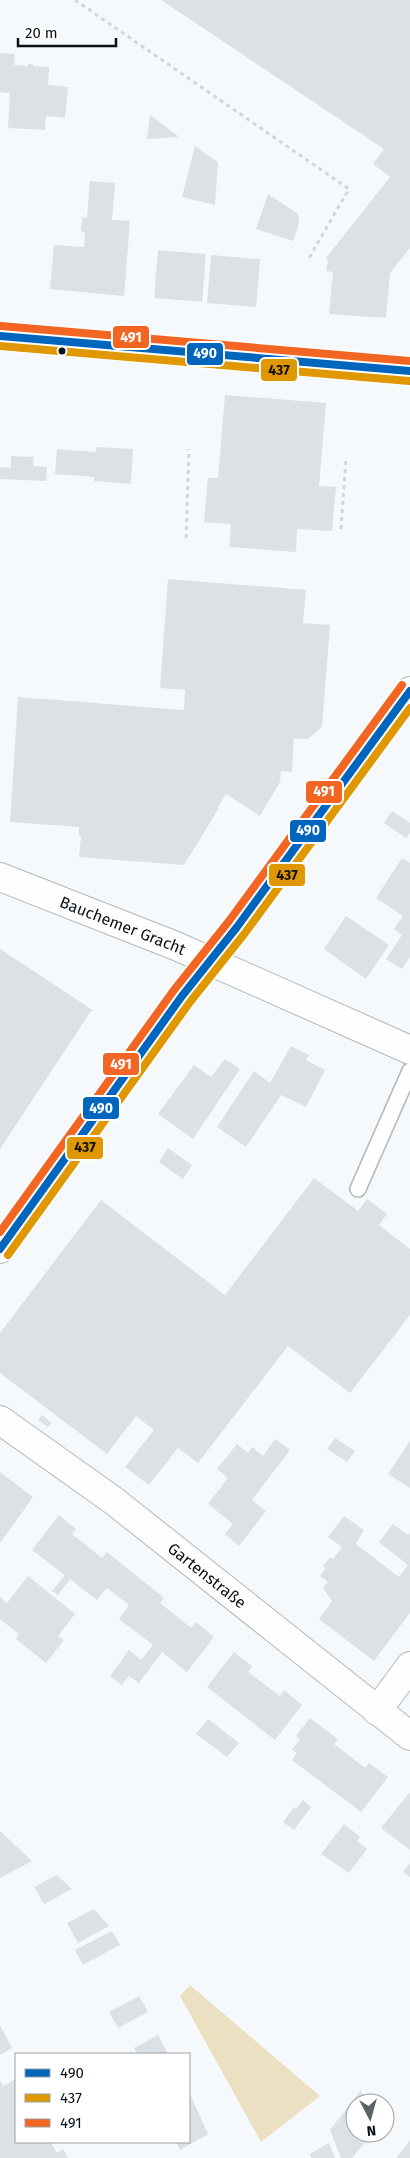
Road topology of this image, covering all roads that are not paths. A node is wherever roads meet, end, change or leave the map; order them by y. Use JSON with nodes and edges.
{"nodes":[{"id":1,"x":0,"y":336,"type":"edge"},
{"id":2,"x":410,"y":371,"type":"edge"},
{"id":3,"x":410,"y":692,"type":"edge"},
{"id":4,"x":0,"y":877,"type":"edge"},
{"id":5,"x":407,"y":1042,"type":"edge"},
{"id":6,"x":410,"y":1071,"type":"edge"},
{"id":7,"x":358,"y":1189,"type":"dead end"},
{"id":8,"x":0,"y":1249,"type":"edge"},
{"id":9,"x":0,"y":1420,"type":"edge"},
{"id":10,"x":410,"y":1666,"type":"edge"},
{"id":11,"x":377,"y":1711,"type":"junction"},
{"id":12,"x":410,"y":1736,"type":"edge"}],
"edges":[{"from":1,"to":2,"type":"street"},
{"from":3,"to":8,"type":"street","bridge":true},
{"from":4,"to":5,"type":"street","name":"Bauchemer Gracht"},
{"from":6,"to":7,"type":"lane"},
{"from":9,"to":11,"type":"street","name":"Gartenstraße"},
{"from":10,"to":11,"type":"street"},
{"from":11,"to":12,"type":"street","name":"Gartenstraße"}]}
